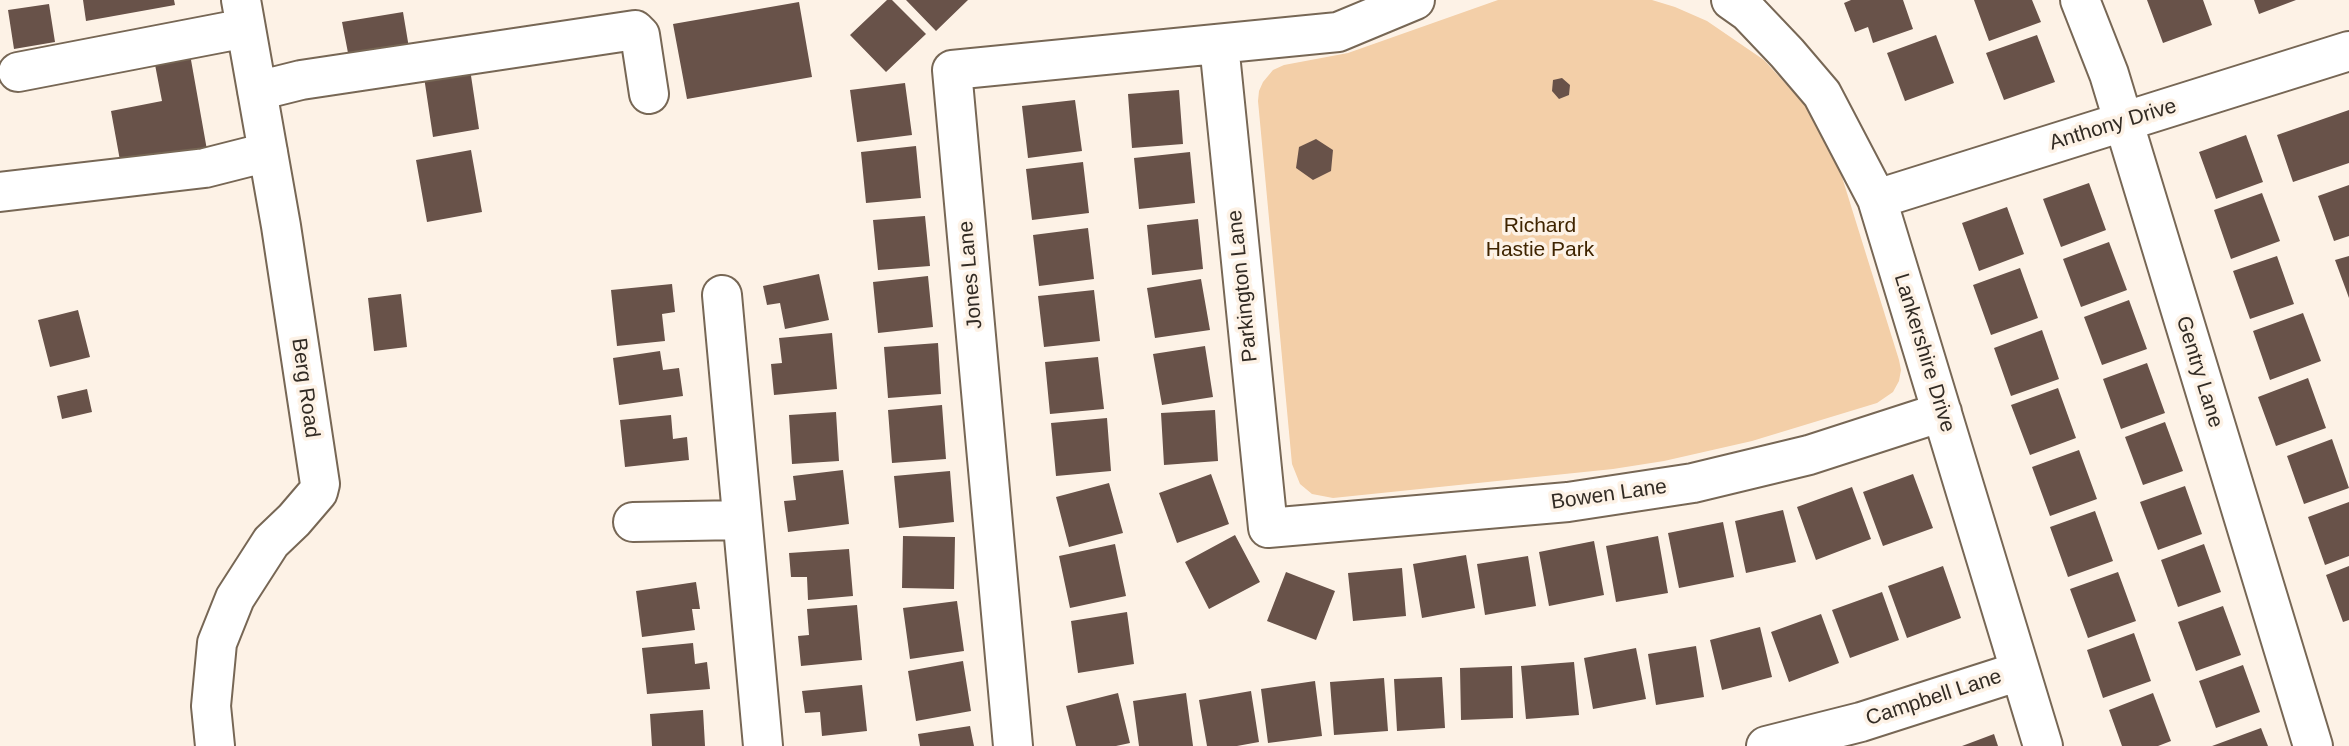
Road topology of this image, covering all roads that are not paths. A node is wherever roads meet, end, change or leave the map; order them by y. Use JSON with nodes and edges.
{"nodes":[{"id":1,"x":1415,"y":0,"type":"edge"},
{"id":2,"x":1731,"y":0,"type":"edge"},
{"id":3,"x":2080,"y":0,"type":"edge"},
{"id":4,"x":243,"y":14,"type":"edge"},
{"id":5,"x":1219,"y":44,"type":"junction"},
{"id":6,"x":2349,"y":51,"type":"edge"},
{"id":7,"x":18,"y":72,"type":"dead end"},
{"id":8,"x":257,"y":91,"type":"junction"},
{"id":9,"x":649,"y":94,"type":"dead end"},
{"id":10,"x":2122,"y":121,"type":"junction"},
{"id":11,"x":268,"y":152,"type":"junction"},
{"id":12,"x":0,"y":192,"type":"edge"},
{"id":13,"x":1877,"y":199,"type":"junction"},
{"id":14,"x":722,"y":295,"type":"dead end"},
{"id":15,"x":1942,"y":412,"type":"junction"},
{"id":16,"x":742,"y":520,"type":"junction"},
{"id":17,"x":633,"y":522,"type":"dead end"},
{"id":18,"x":1268,"y":528,"type":"joint"},
{"id":19,"x":2020,"y":671,"type":"junction"},
{"id":20,"x":215,"y":746,"type":"edge"},
{"id":21,"x":763,"y":746,"type":"edge"},
{"id":22,"x":1013,"y":746,"type":"edge"},
{"id":23,"x":1766,"y":746,"type":"edge"},
{"id":24,"x":2043,"y":746,"type":"edge"},
{"id":25,"x":2313,"y":746,"type":"edge"}],
"edges":[{"from":1,"to":5,"type":"street"},
{"from":2,"to":13,"type":"street","name":"Lankershire Drive"},
{"from":3,"to":10,"type":"street","name":"Gentry Lane"},
{"from":4,"to":7,"type":"street"},
{"from":4,"to":8,"type":"street","name":"Berg Road"},
{"from":5,"to":18,"type":"street","name":"Parkington Lane"},
{"from":5,"to":22,"type":"street","name":"Jones Lane"},
{"from":6,"to":10,"type":"street","name":"Anthony Drive"},
{"from":8,"to":9,"type":"street"},
{"from":8,"to":11,"type":"street","name":"Berg Road"},
{"from":10,"to":13,"type":"street","name":"Anthony Drive"},
{"from":10,"to":25,"type":"street","name":"Gentry Lane"},
{"from":11,"to":12,"type":"street"},
{"from":11,"to":20,"type":"street","name":"Berg Road"},
{"from":13,"to":15,"type":"street","name":"Lankershire Drive"},
{"from":14,"to":16,"type":"street"},
{"from":15,"to":18,"type":"street","name":"Bowen Lane"},
{"from":15,"to":19,"type":"street","name":"Lankershire Drive"},
{"from":16,"to":17,"type":"street"},
{"from":16,"to":21,"type":"street"},
{"from":19,"to":23,"type":"street","name":"Campbell Lane"},
{"from":19,"to":24,"type":"street","name":"Lankershire Drive"}]}
